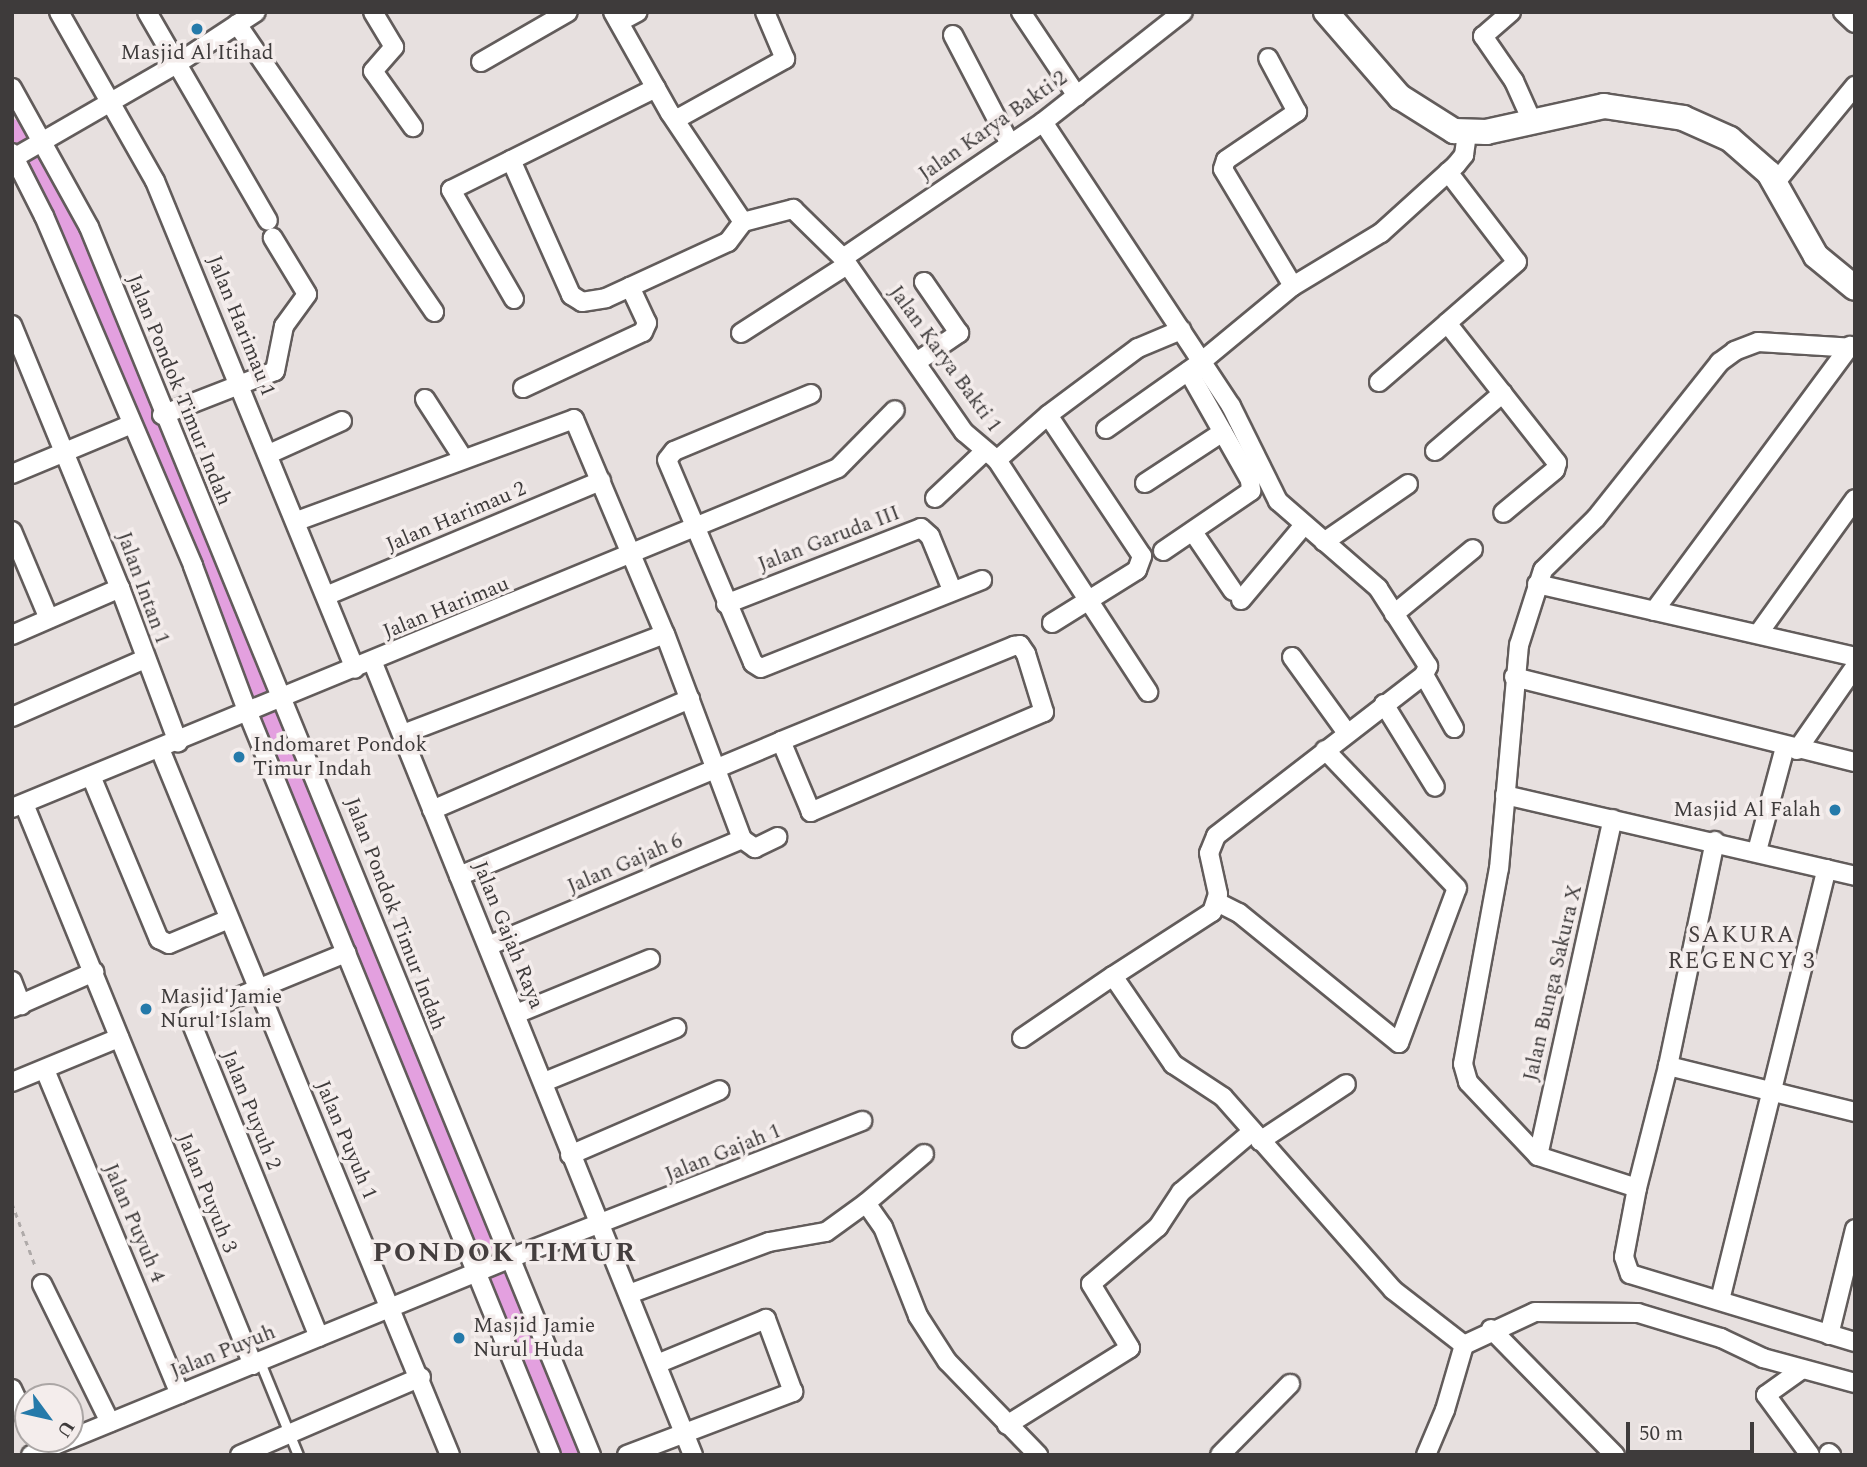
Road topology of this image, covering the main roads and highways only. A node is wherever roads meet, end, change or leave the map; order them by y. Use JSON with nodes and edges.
{"nodes":[{"id":1,"x":1326,"y":12,"type":"edge"},
{"id":2,"x":1855,"y":288,"type":"edge"}],
"edges":[{"from":1,"to":2,"type":"main road"}]}
